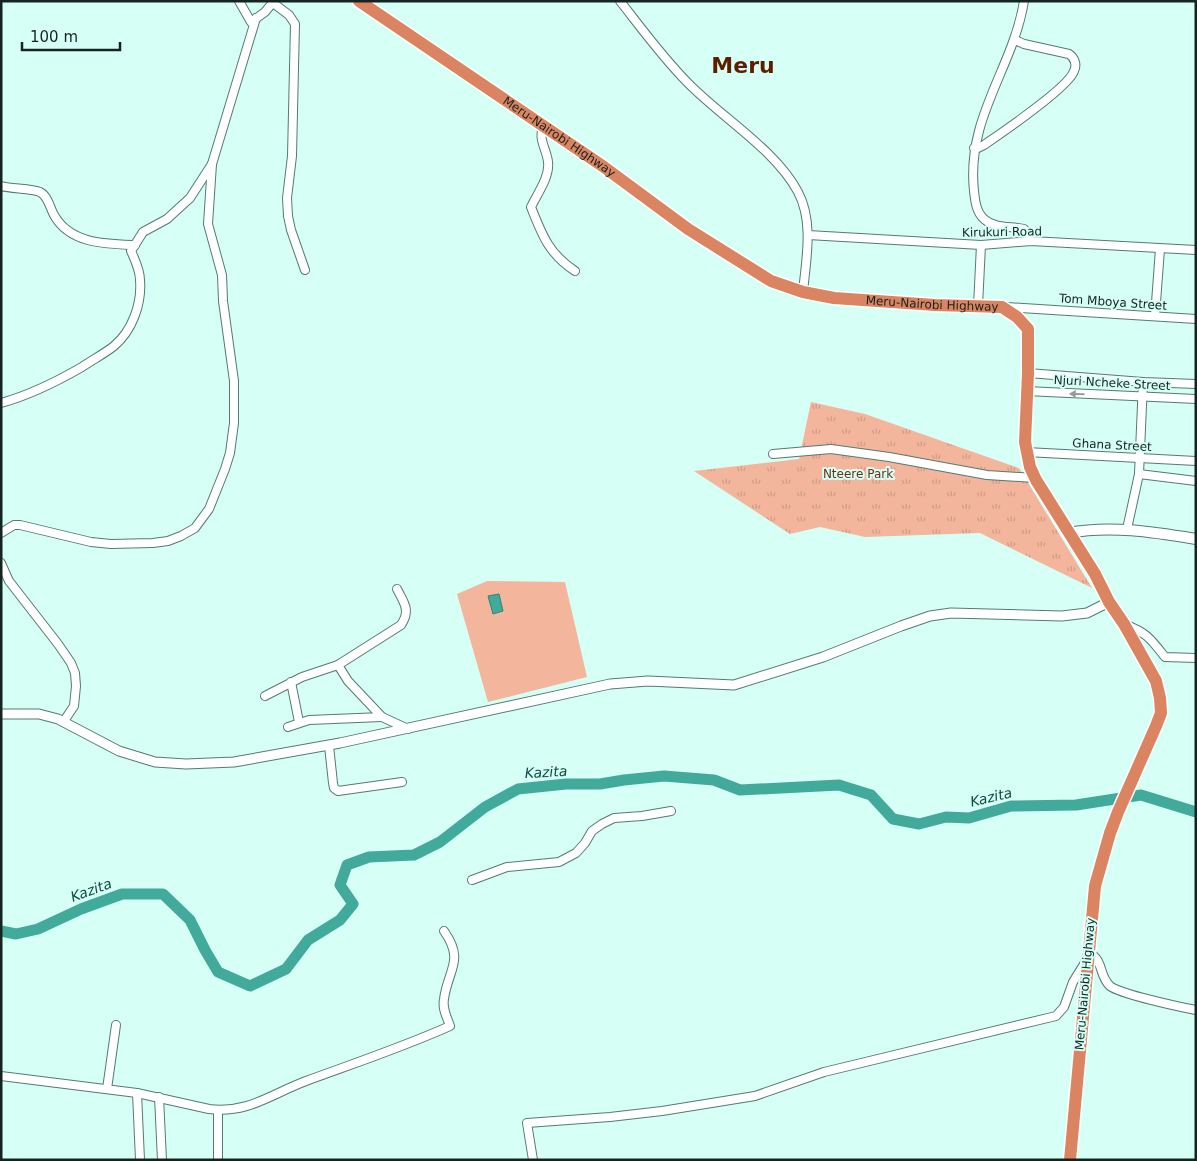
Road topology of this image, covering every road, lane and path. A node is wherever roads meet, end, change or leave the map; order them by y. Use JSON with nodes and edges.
{"nodes":[{"id":1,"x":239,"y":1,"type":"edge"},
{"id":2,"x":359,"y":1,"type":"edge"},
{"id":3,"x":620,"y":1,"type":"edge"},
{"id":4,"x":1024,"y":1,"type":"edge"},
{"id":5,"x":274,"y":2,"type":"edge"},
{"id":6,"x":254,"y":20,"type":"junction"},
{"id":7,"x":1015,"y":40,"type":"junction"},
{"id":8,"x":543,"y":127,"type":"junction"},
{"id":9,"x":974,"y":148,"type":"junction"},
{"id":10,"x":212,"y":164,"type":"junction"},
{"id":11,"x":1,"y":186,"type":"edge"},
{"id":12,"x":808,"y":235,"type":"junction"},
{"id":13,"x":1032,"y":242,"type":"junction"},
{"id":14,"x":135,"y":245,"type":"junction"},
{"id":15,"x":981,"y":245,"type":"junction"},
{"id":16,"x":1160,"y":249,"type":"junction"},
{"id":17,"x":1196,"y":250,"type":"edge"},
{"id":18,"x":305,"y":270,"type":"dead end"},
{"id":19,"x":575,"y":271,"type":"dead end"},
{"id":20,"x":803,"y":292,"type":"junction"},
{"id":21,"x":978,"y":306,"type":"junction"},
{"id":22,"x":1002,"y":307,"type":"junction"},
{"id":23,"x":1030,"y":308,"type":"junction"},
{"id":24,"x":1155,"y":316,"type":"junction"},
{"id":25,"x":1196,"y":319,"type":"edge"},
{"id":26,"x":1028,"y":329,"type":"junction"},
{"id":27,"x":1028,"y":374,"type":"junction"},
{"id":28,"x":1143,"y":382,"type":"junction"},
{"id":29,"x":1196,"y":384,"type":"edge"},
{"id":30,"x":1026,"y":391,"type":"junction"},
{"id":31,"x":1142,"y":397,"type":"junction"},
{"id":32,"x":1196,"y":399,"type":"edge"},
{"id":33,"x":1,"y":403,"type":"edge"},
{"id":34,"x":1026,"y":452,"type":"junction"},
{"id":35,"x":773,"y":454,"type":"dead end"},
{"id":36,"x":1141,"y":459,"type":"junction"},
{"id":37,"x":1196,"y":461,"type":"edge"},
{"id":38,"x":1140,"y":474,"type":"junction"},
{"id":39,"x":1035,"y":478,"type":"junction"},
{"id":40,"x":1196,"y":481,"type":"edge"},
{"id":41,"x":1127,"y":529,"type":"junction"},
{"id":42,"x":1,"y":533,"type":"edge"},
{"id":43,"x":1068,"y":533,"type":"junction"},
{"id":44,"x":1196,"y":539,"type":"edge"},
{"id":45,"x":1,"y":563,"type":"edge"},
{"id":46,"x":397,"y":588,"type":"dead end"},
{"id":47,"x":1109,"y":602,"type":"junction"},
{"id":48,"x":1124,"y":624,"type":"junction"},
{"id":49,"x":1196,"y":658,"type":"edge"},
{"id":50,"x":338,"y":665,"type":"junction"},
{"id":51,"x":291,"y":682,"type":"junction"},
{"id":52,"x":265,"y":696,"type":"dead end"},
{"id":53,"x":1,"y":714,"type":"edge"},
{"id":54,"x":382,"y":717,"type":"junction"},
{"id":55,"x":64,"y":721,"type":"junction"},
{"id":56,"x":299,"y":722,"type":"junction"},
{"id":57,"x":288,"y":727,"type":"dead end"},
{"id":58,"x":408,"y":729,"type":"junction"},
{"id":59,"x":329,"y":746,"type":"junction"},
{"id":60,"x":402,"y":782,"type":"dead end"},
{"id":61,"x":671,"y":811,"type":"dead end"},
{"id":62,"x":472,"y":880,"type":"dead end"},
{"id":63,"x":444,"y":931,"type":"dead end"},
{"id":64,"x":1088,"y":955,"type":"junction"},
{"id":65,"x":1196,"y":1010,"type":"edge"},
{"id":66,"x":116,"y":1025,"type":"dead end"},
{"id":67,"x":1,"y":1076,"type":"edge"},
{"id":68,"x":107,"y":1089,"type":"junction"},
{"id":69,"x":137,"y":1093,"type":"junction"},
{"id":70,"x":160,"y":1097,"type":"junction"},
{"id":71,"x":218,"y":1110,"type":"junction"},
{"id":72,"x":140,"y":1160,"type":"edge"},
{"id":73,"x":162,"y":1160,"type":"edge"},
{"id":74,"x":218,"y":1160,"type":"edge"},
{"id":75,"x":533,"y":1160,"type":"edge"},
{"id":76,"x":1070,"y":1160,"type":"edge"}],
"edges":[{"from":1,"to":6,"type":"street"},
{"from":2,"to":8,"type":"highway","name":"Meru-Nairobi Highway"},
{"from":3,"to":12,"type":"street"},
{"from":4,"to":7,"type":"street"},
{"from":5,"to":6,"type":"street"},
{"from":5,"to":18,"type":"street"},
{"from":6,"to":10,"type":"street"},
{"from":7,"to":9,"type":"street"},
{"from":7,"to":9,"type":"street"},
{"from":8,"to":19,"type":"street"},
{"from":8,"to":20,"type":"highway","name":"Meru-Nairobi Highway"},
{"from":9,"to":13,"type":"street"},
{"from":10,"to":14,"type":"street"},
{"from":10,"to":42,"type":"street"},
{"from":11,"to":14,"type":"street"},
{"from":12,"to":15,"type":"street","name":"Kirukuri Road"},
{"from":12,"to":20,"type":"street"},
{"from":13,"to":15,"type":"street","name":"Kirukuri Road"},
{"from":13,"to":16,"type":"street","name":"Kirukuri Road"},
{"from":14,"to":33,"type":"street"},
{"from":15,"to":21,"type":"street"},
{"from":16,"to":17,"type":"street","name":"Kirukuri Road"},
{"from":16,"to":24,"type":"street"},
{"from":20,"to":21,"type":"highway","name":"Meru-Nairobi Highway"},
{"from":21,"to":22,"type":"highway","name":"Meru-Nairobi Highway"},
{"from":22,"to":23,"type":"street","name":"Tom Mboya Street"},
{"from":22,"to":26,"type":"highway","name":"Meru-Nairobi Highway"},
{"from":23,"to":24,"type":"street","name":"Tom Mboya Street"},
{"from":23,"to":26,"type":"street"},
{"from":24,"to":25,"type":"street","name":"Tom Mboya Street"},
{"from":26,"to":27,"type":"highway"},
{"from":27,"to":28,"type":"street","name":"Njuri Ncheke Street"},
{"from":27,"to":30,"type":"highway"},
{"from":28,"to":29,"type":"street","name":"Njuri Ncheke Street"},
{"from":28,"to":31,"type":"street"},
{"from":31,"to":30,"type":"street","name":"Njuri Ncheke Street","one_way":true},
{"from":30,"to":34,"type":"highway"},
{"from":31,"to":32,"type":"street","name":"Njuri Ncheke Street"},
{"from":31,"to":36,"type":"street"},
{"from":34,"to":36,"type":"street","name":"Ghana Street"},
{"from":34,"to":39,"type":"highway"},
{"from":35,"to":39,"type":"street"},
{"from":36,"to":37,"type":"street","name":"Ghana Street"},
{"from":36,"to":38,"type":"street"},
{"from":38,"to":40,"type":"street"},
{"from":38,"to":41,"type":"street"},
{"from":39,"to":43,"type":"highway"},
{"from":41,"to":43,"type":"main road"},
{"from":41,"to":44,"type":"main road"},
{"from":43,"to":47,"type":"highway"},
{"from":45,"to":55,"type":"street"},
{"from":46,"to":50,"type":"street"},
{"from":47,"to":48,"type":"highway"},
{"from":47,"to":58,"type":"street"},
{"from":48,"to":49,"type":"street"},
{"from":48,"to":64,"type":"highway","name":"Meru-Nairobi Highway"},
{"from":50,"to":51,"type":"street"},
{"from":50,"to":54,"type":"street"},
{"from":51,"to":52,"type":"street"},
{"from":51,"to":56,"type":"street"},
{"from":53,"to":55,"type":"street"},
{"from":54,"to":56,"type":"street"},
{"from":54,"to":58,"type":"street"},
{"from":55,"to":59,"type":"street"},
{"from":56,"to":57,"type":"street"},
{"from":58,"to":59,"type":"street"},
{"from":59,"to":60,"type":"street"},
{"from":61,"to":62,"type":"street"},
{"from":63,"to":71,"type":"street"},
{"from":64,"to":65,"type":"street"},
{"from":64,"to":75,"type":"street"},
{"from":64,"to":76,"type":"highway","name":"Meru-Nairobi Highway"},
{"from":66,"to":68,"type":"street"},
{"from":67,"to":68,"type":"street"},
{"from":68,"to":69,"type":"street"},
{"from":69,"to":70,"type":"street"},
{"from":69,"to":72,"type":"street"},
{"from":70,"to":71,"type":"street"},
{"from":70,"to":73,"type":"street"},
{"from":71,"to":74,"type":"street"}]}
